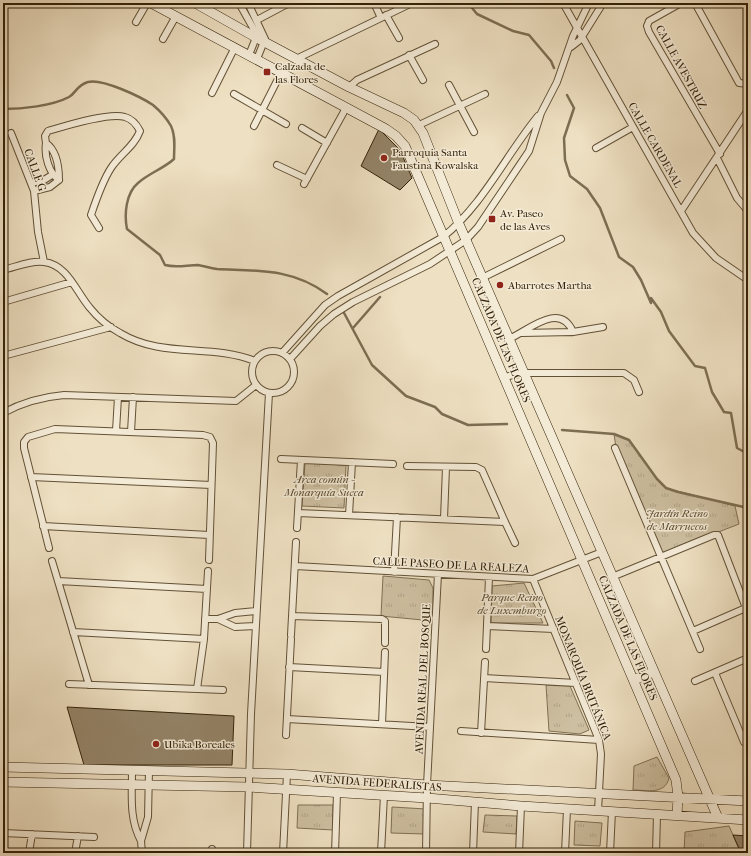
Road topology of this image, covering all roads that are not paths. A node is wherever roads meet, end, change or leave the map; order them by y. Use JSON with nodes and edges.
{"nodes":[{"id":1,"x":146,"y":3,"type":"edge"},
{"id":2,"x":151,"y":3,"type":"edge"},
{"id":3,"x":213,"y":3,"type":"edge"},
{"id":4,"x":239,"y":3,"type":"edge"},
{"id":5,"x":248,"y":3,"type":"edge"},
{"id":6,"x":289,"y":3,"type":"edge"},
{"id":7,"x":374,"y":3,"type":"edge"},
{"id":8,"x":412,"y":3,"type":"edge"},
{"id":9,"x":563,"y":3,"type":"edge"},
{"id":10,"x":589,"y":3,"type":"edge"},
{"id":11,"x":603,"y":3,"type":"edge"},
{"id":12,"x":681,"y":3,"type":"edge"},
{"id":13,"x":695,"y":3,"type":"edge"},
{"id":14,"x":198,"y":5,"type":"edge"},
{"id":15,"x":176,"y":16,"type":"junction"},
{"id":16,"x":384,"y":17,"type":"junction"},
{"id":17,"x":257,"y":20,"type":"junction"},
{"id":18,"x":136,"y":22,"type":"dead end"},
{"id":19,"x":577,"y":28,"type":"junction"},
{"id":20,"x":582,"y":36,"type":"junction"},
{"id":21,"x":399,"y":38,"type":"dead end"},
{"id":22,"x":164,"y":39,"type":"dead end"},
{"id":23,"x":261,"y":40,"type":"junction"},
{"id":24,"x":436,"y":44,"type":"dead end"},
{"id":25,"x":235,"y":47,"type":"junction"},
{"id":26,"x":571,"y":47,"type":"junction"},
{"id":27,"x":409,"y":55,"type":"junction"},
{"id":28,"x":253,"y":57,"type":"junction"},
{"id":29,"x":296,"y":59,"type":"junction"},
{"id":30,"x":282,"y":73,"type":"junction"},
{"id":31,"x":423,"y":80,"type":"dead end"},
{"id":32,"x":748,"y":84,"type":"edge"},
{"id":33,"x":448,"y":86,"type":"dead end"},
{"id":34,"x":349,"y":87,"type":"junction"},
{"id":35,"x":212,"y":93,"type":"dead end"},
{"id":36,"x":234,"y":94,"type":"dead end"},
{"id":37,"x":485,"y":94,"type":"dead end"},
{"id":38,"x":460,"y":107,"type":"junction"},
{"id":39,"x":346,"y":108,"type":"junction"},
{"id":40,"x":262,"y":110,"type":"junction"},
{"id":41,"x":748,"y":110,"type":"edge"},
{"id":42,"x":541,"y":113,"type":"junction"},
{"id":43,"x":286,"y":124,"type":"dead end"},
{"id":44,"x":254,"y":126,"type":"dead end"},
{"id":45,"x":419,"y":126,"type":"junction"},
{"id":46,"x":633,"y":126,"type":"junction"},
{"id":47,"x":302,"y":128,"type":"dead end"},
{"id":48,"x":474,"y":132,"type":"dead end"},
{"id":49,"x":11,"y":133,"type":"dead end"},
{"id":50,"x":46,"y":143,"type":"junction"},
{"id":51,"x":327,"y":143,"type":"junction"},
{"id":52,"x":596,"y":148,"type":"dead end"},
{"id":53,"x":718,"y":156,"type":"junction"},
{"id":54,"x":277,"y":165,"type":"dead end"},
{"id":55,"x":52,"y":175,"type":"junction"},
{"id":56,"x":59,"y":180,"type":"junction"},
{"id":57,"x":31,"y":183,"type":"junction"},
{"id":58,"x":34,"y":191,"type":"junction"},
{"id":59,"x":681,"y":211,"type":"junction"},
{"id":60,"x":748,"y":211,"type":"edge"},
{"id":61,"x":459,"y":224,"type":"junction"},
{"id":62,"x":99,"y":228,"type":"dead end"},
{"id":63,"x":443,"y":237,"type":"junction"},
{"id":64,"x":466,"y":240,"type":"junction"},
{"id":65,"x":561,"y":240,"type":"dead end"},
{"id":66,"x":450,"y":252,"type":"junction"},
{"id":67,"x":44,"y":262,"type":"junction"},
{"id":68,"x":3,"y":270,"type":"edge"},
{"id":69,"x":482,"y":278,"type":"junction"},
{"id":70,"x":748,"y":280,"type":"edge"},
{"id":71,"x":72,"y":282,"type":"junction"},
{"id":72,"x":352,"y":289,"type":"junction"},
{"id":73,"x":357,"y":301,"type":"junction"},
{"id":74,"x":3,"y":302,"type":"edge"},
{"id":75,"x":111,"y":327,"type":"junction"},
{"id":76,"x":603,"y":327,"type":"dead end"},
{"id":77,"x":573,"y":332,"type":"junction"},
{"id":78,"x":521,"y":333,"type":"junction"},
{"id":79,"x":509,"y":339,"type":"junction"},
{"id":80,"x":282,"y":353,"type":"junction"},
{"id":81,"x":3,"y":356,"type":"edge"},
{"id":82,"x":290,"y":359,"type":"junction"},
{"id":83,"x":255,"y":361,"type":"junction"},
{"id":84,"x":524,"y":373,"type":"junction"},
{"id":85,"x":504,"y":377,"type":"junction"},
{"id":86,"x":256,"y":385,"type":"junction"},
{"id":87,"x":639,"y":392,"type":"dead end"},
{"id":88,"x":269,"y":393,"type":"junction"},
{"id":89,"x":118,"y":397,"type":"junction"},
{"id":90,"x":133,"y":397,"type":"junction"},
{"id":91,"x":3,"y":412,"type":"edge"},
{"id":92,"x":116,"y":431,"type":"junction"},
{"id":93,"x":131,"y":432,"type":"junction"},
{"id":94,"x":615,"y":448,"type":"dead end"},
{"id":95,"x":282,"y":459,"type":"dead end"},
{"id":96,"x":301,"y":460,"type":"junction"},
{"id":97,"x":352,"y":462,"type":"junction"},
{"id":98,"x":393,"y":464,"type":"dead end"},
{"id":99,"x":407,"y":466,"type":"dead end"},
{"id":100,"x":446,"y":467,"type":"junction"},
{"id":101,"x":31,"y":478,"type":"junction"},
{"id":102,"x":211,"y":485,"type":"junction"},
{"id":103,"x":298,"y":513,"type":"junction"},
{"id":104,"x":349,"y":514,"type":"junction"},
{"id":105,"x":397,"y":517,"type":"junction"},
{"id":106,"x":444,"y":520,"type":"junction"},
{"id":107,"x":505,"y":522,"type":"junction"},
{"id":108,"x":44,"y":526,"type":"junction"},
{"id":109,"x":298,"y":528,"type":"dead end"},
{"id":110,"x":210,"y":535,"type":"junction"},
{"id":111,"x":296,"y":542,"type":"dead end"},
{"id":112,"x":516,"y":542,"type":"dead end"},
{"id":113,"x":49,"y":548,"type":"dead end"},
{"id":114,"x":602,"y":552,"type":"junction"},
{"id":115,"x":661,"y":557,"type":"junction"},
{"id":116,"x":209,"y":560,"type":"dead end"},
{"id":117,"x":52,"y":561,"type":"dead end"},
{"id":118,"x":582,"y":561,"type":"junction"},
{"id":119,"x":295,"y":566,"type":"junction"},
{"id":120,"x":208,"y":571,"type":"dead end"},
{"id":121,"x":394,"y":572,"type":"junction"},
{"id":122,"x":438,"y":574,"type":"junction"},
{"id":123,"x":490,"y":577,"type":"junction"},
{"id":124,"x":612,"y":577,"type":"junction"},
{"id":125,"x":533,"y":579,"type":"junction"},
{"id":126,"x":58,"y":581,"type":"junction"},
{"id":127,"x":207,"y":589,"type":"junction"},
{"id":128,"x":747,"y":608,"type":"edge"},
{"id":129,"x":256,"y":611,"type":"junction"},
{"id":130,"x":292,"y":616,"type":"junction"},
{"id":131,"x":205,"y":619,"type":"junction"},
{"id":132,"x":218,"y":619,"type":"junction"},
{"id":133,"x":255,"y":626,"type":"junction"},
{"id":134,"x":487,"y":626,"type":"junction"},
{"id":135,"x":554,"y":629,"type":"junction"},
{"id":136,"x":693,"y":631,"type":"junction"},
{"id":137,"x":73,"y":632,"type":"junction"},
{"id":138,"x":204,"y":639,"type":"junction"},
{"id":139,"x":385,"y":643,"type":"dead end"},
{"id":140,"x":486,"y":649,"type":"dead end"},
{"id":141,"x":700,"y":649,"type":"dead end"},
{"id":142,"x":385,"y":652,"type":"dead end"},
{"id":143,"x":748,"y":658,"type":"edge"},
{"id":144,"x":485,"y":662,"type":"dead end"},
{"id":145,"x":290,"y":667,"type":"junction"},
{"id":146,"x":384,"y":672,"type":"junction"},
{"id":147,"x":653,"y":672,"type":"junction"},
{"id":148,"x":715,"y":674,"type":"junction"},
{"id":149,"x":484,"y":678,"type":"junction"},
{"id":150,"x":634,"y":680,"type":"junction"},
{"id":151,"x":695,"y":681,"type":"dead end"},
{"id":152,"x":576,"y":683,"type":"junction"},
{"id":153,"x":69,"y":684,"type":"dead end"},
{"id":154,"x":90,"y":685,"type":"junction"},
{"id":155,"x":197,"y":689,"type":"junction"},
{"id":156,"x":223,"y":690,"type":"dead end"},
{"id":157,"x":287,"y":719,"type":"junction"},
{"id":158,"x":382,"y":724,"type":"junction"},
{"id":159,"x":430,"y":727,"type":"junction"},
{"id":160,"x":461,"y":732,"type":"dead end"},
{"id":161,"x":481,"y":732,"type":"junction"},
{"id":162,"x":286,"y":735,"type":"dead end"},
{"id":163,"x":599,"y":740,"type":"junction"},
{"id":164,"x":748,"y":745,"type":"edge"},
{"id":165,"x":3,"y":767,"type":"edge"},
{"id":166,"x":44,"y":768,"type":"junction"},
{"id":167,"x":132,"y":770,"type":"junction"},
{"id":168,"x":149,"y":770,"type":"junction"},
{"id":169,"x":249,"y":773,"type":"junction"},
{"id":170,"x":287,"y":774,"type":"junction"},
{"id":171,"x":3,"y":782,"type":"edge"},
{"id":172,"x":44,"y":784,"type":"junction"},
{"id":173,"x":427,"y":785,"type":"junction"},
{"id":174,"x":132,"y":786,"type":"junction"},
{"id":175,"x":149,"y":786,"type":"junction"},
{"id":176,"x":248,"y":787,"type":"junction"},
{"id":177,"x":286,"y":789,"type":"junction"},
{"id":178,"x":338,"y":793,"type":"junction"},
{"id":179,"x":599,"y":794,"type":"junction"},
{"id":180,"x":384,"y":796,"type":"junction"},
{"id":181,"x":678,"y":797,"type":"junction"},
{"id":182,"x":427,"y":798,"type":"junction"},
{"id":183,"x":710,"y":799,"type":"junction"},
{"id":184,"x":748,"y":801,"type":"edge"},
{"id":185,"x":475,"y":802,"type":"junction"},
{"id":186,"x":521,"y":806,"type":"junction"},
{"id":187,"x":567,"y":809,"type":"junction"},
{"id":188,"x":598,"y":811,"type":"junction"},
{"id":189,"x":612,"y":811,"type":"junction"},
{"id":190,"x":657,"y":814,"type":"junction"},
{"id":191,"x":677,"y":815,"type":"junction"},
{"id":192,"x":718,"y":818,"type":"junction"},
{"id":193,"x":748,"y":820,"type":"edge"},
{"id":194,"x":3,"y":833,"type":"edge"},
{"id":195,"x":32,"y":834,"type":"junction"},
{"id":196,"x":78,"y":836,"type":"junction"},
{"id":197,"x":94,"y":837,"type":"dead end"},
{"id":198,"x":141,"y":841,"type":"junction"},
{"id":199,"x":29,"y":853,"type":"edge"},
{"id":200,"x":75,"y":853,"type":"edge"},
{"id":201,"x":142,"y":853,"type":"edge"},
{"id":202,"x":247,"y":853,"type":"edge"},
{"id":203,"x":284,"y":853,"type":"edge"},
{"id":204,"x":335,"y":853,"type":"edge"},
{"id":205,"x":381,"y":853,"type":"edge"},
{"id":206,"x":426,"y":853,"type":"edge"},
{"id":207,"x":473,"y":853,"type":"edge"},
{"id":208,"x":519,"y":853,"type":"edge"},
{"id":209,"x":565,"y":853,"type":"edge"},
{"id":210,"x":610,"y":853,"type":"edge"},
{"id":211,"x":656,"y":853,"type":"edge"}],
"edges":[{"from":1,"to":18,"type":"street"},
{"from":2,"to":15,"type":"street","name":"CALZADA DE LAS FLORES"},
{"from":3,"to":14,"type":"street"},
{"from":4,"to":23,"type":"street"},
{"from":5,"to":17,"type":"street"},
{"from":6,"to":17,"type":"street"},
{"from":7,"to":16,"type":"street"},
{"from":8,"to":16,"type":"street"},
{"from":9,"to":19,"type":"street","name":"CALLE CARDENAL"},
{"from":10,"to":19,"type":"street"},
{"from":11,"to":20,"type":"street"},
{"from":12,"to":53,"type":"street","name":"CALLE AVESTRUZ"},
{"from":13,"to":32,"type":"street"},
{"from":14,"to":23,"type":"street","name":"CALZADA DE LAS FLORES"},
{"from":15,"to":22,"type":"street"},
{"from":15,"to":25,"type":"street","name":"CALZADA DE LAS FLORES"},
{"from":16,"to":21,"type":"street"},
{"from":16,"to":29,"type":"street"},
{"from":17,"to":23,"type":"street"},
{"from":19,"to":20,"type":"street","name":"CALLE CARDENAL"},
{"from":19,"to":26,"type":"street"},
{"from":20,"to":26,"type":"street"},
{"from":20,"to":46,"type":"street","name":"CALLE CARDENAL"},
{"from":23,"to":28,"type":"street"},
{"from":23,"to":28,"type":"street"},
{"from":23,"to":29,"type":"street","name":"CALZADA DE LAS FLORES"},
{"from":24,"to":27,"type":"street"},
{"from":25,"to":28,"type":"street","name":"CALZADA DE LAS FLORES"},
{"from":25,"to":35,"type":"street"},
{"from":26,"to":42,"type":"street"},
{"from":27,"to":31,"type":"street"},
{"from":27,"to":34,"type":"street"},
{"from":28,"to":30,"type":"street","name":"CALZADA DE LAS FLORES"},
{"from":29,"to":34,"type":"street","name":"CALZADA DE LAS FLORES"},
{"from":30,"to":39,"type":"street","name":"CALZADA DE LAS FLORES"},
{"from":30,"to":40,"type":"street"},
{"from":33,"to":38,"type":"street"},
{"from":34,"to":45,"type":"street","name":"CALZADA DE LAS FLORES"},
{"from":36,"to":40,"type":"street"},
{"from":37,"to":38,"type":"street"},
{"from":38,"to":45,"type":"street"},
{"from":38,"to":48,"type":"street"},
{"from":39,"to":51,"type":"street"},
{"from":39,"to":63,"type":"street","name":"CALZADA DE LAS FLORES"},
{"from":40,"to":43,"type":"street"},
{"from":40,"to":44,"type":"street"},
{"from":41,"to":53,"type":"street"},
{"from":42,"to":61,"type":"street"},
{"from":42,"to":64,"type":"street"},
{"from":45,"to":61,"type":"street","name":"CALZADA DE LAS FLORES"},
{"from":46,"to":52,"type":"street"},
{"from":46,"to":59,"type":"street","name":"CALLE CARDENAL"},
{"from":47,"to":51,"type":"street"},
{"from":49,"to":57,"type":"street","name":"CALLE G"},
{"from":50,"to":55,"type":"street"},
{"from":50,"to":56,"type":"street"},
{"from":50,"to":62,"type":"street"},
{"from":51,"to":54,"type":"street"},
{"from":53,"to":59,"type":"street"},
{"from":53,"to":60,"type":"street","name":"CALLE AVESTRUZ"},
{"from":55,"to":56,"type":"street"},
{"from":55,"to":57,"type":"street"},
{"from":56,"to":58,"type":"street"},
{"from":57,"to":58,"type":"street","name":"CALLE G"},
{"from":58,"to":67,"type":"street","name":"CALLE G"},
{"from":59,"to":70,"type":"street","name":"CALLE CARDENAL"},
{"from":61,"to":63,"type":"street"},
{"from":61,"to":64,"type":"street","name":"CALZADA DE LAS FLORES"},
{"from":63,"to":66,"type":"street","name":"CALZADA DE LAS FLORES"},
{"from":63,"to":72,"type":"street"},
{"from":64,"to":66,"type":"street"},
{"from":64,"to":69,"type":"street","name":"CALZADA DE LAS FLORES"},
{"from":65,"to":69,"type":"street"},
{"from":66,"to":73,"type":"street"},
{"from":66,"to":85,"type":"street","name":"CALZADA DE LAS FLORES"},
{"from":67,"to":68,"type":"street"},
{"from":67,"to":71,"type":"street"},
{"from":69,"to":79,"type":"street","name":"CALZADA DE LAS FLORES"},
{"from":71,"to":74,"type":"street"},
{"from":71,"to":75,"type":"street"},
{"from":72,"to":73,"type":"street"},
{"from":72,"to":80,"type":"street"},
{"from":73,"to":82,"type":"street"},
{"from":75,"to":81,"type":"street"},
{"from":75,"to":83,"type":"street"},
{"from":76,"to":77,"type":"street"},
{"from":77,"to":78,"type":"street"},
{"from":77,"to":78,"type":"street"},
{"from":78,"to":79,"type":"street"},
{"from":79,"to":84,"type":"street","name":"CALZADA DE LAS FLORES"},
{"from":80,"to":82,"type":"street"},
{"from":80,"to":83,"type":"street"},
{"from":82,"to":88,"type":"street"},
{"from":83,"to":86,"type":"street"},
{"from":84,"to":85,"type":"street"},
{"from":84,"to":87,"type":"street"},
{"from":84,"to":114,"type":"street","name":"CALZADA DE LAS FLORES"},
{"from":85,"to":118,"type":"street","name":"CALZADA DE LAS FLORES"},
{"from":86,"to":88,"type":"street"},
{"from":86,"to":90,"type":"street"},
{"from":88,"to":129,"type":"street"},
{"from":89,"to":90,"type":"street"},
{"from":89,"to":91,"type":"street"},
{"from":89,"to":92,"type":"street"},
{"from":90,"to":93,"type":"street"},
{"from":92,"to":93,"type":"street"},
{"from":92,"to":101,"type":"street"},
{"from":93,"to":102,"type":"street"},
{"from":94,"to":115,"type":"street"},
{"from":95,"to":96,"type":"street"},
{"from":96,"to":97,"type":"street"},
{"from":96,"to":103,"type":"street"},
{"from":97,"to":98,"type":"street"},
{"from":97,"to":104,"type":"street"},
{"from":99,"to":100,"type":"street"},
{"from":100,"to":106,"type":"street"},
{"from":100,"to":107,"type":"street"},
{"from":101,"to":102,"type":"street"},
{"from":101,"to":108,"type":"street"},
{"from":102,"to":110,"type":"street"},
{"from":103,"to":104,"type":"street"},
{"from":103,"to":109,"type":"street"},
{"from":104,"to":105,"type":"street"},
{"from":105,"to":106,"type":"street"},
{"from":105,"to":121,"type":"street"},
{"from":106,"to":107,"type":"street"},
{"from":107,"to":112,"type":"street"},
{"from":108,"to":110,"type":"street"},
{"from":108,"to":113,"type":"street"},
{"from":110,"to":116,"type":"street"},
{"from":111,"to":119,"type":"street"},
{"from":114,"to":118,"type":"street","name":"CALLE PASEO DE LA REALEZA"},
{"from":114,"to":124,"type":"street","name":"CALZADA DE LAS FLORES"},
{"from":115,"to":124,"type":"street"},
{"from":115,"to":128,"type":"street"},
{"from":115,"to":136,"type":"street"},
{"from":117,"to":126,"type":"street"},
{"from":118,"to":125,"type":"street","name":"CALLE PASEO DE LA REALEZA"},
{"from":118,"to":150,"type":"street","name":"CALZADA DE LAS FLORES"},
{"from":119,"to":121,"type":"street","name":"CALLE PASEO DE LA REALEZA"},
{"from":119,"to":130,"type":"street"},
{"from":120,"to":127,"type":"street"},
{"from":121,"to":122,"type":"street","name":"CALLE PASEO DE LA REALEZA"},
{"from":122,"to":123,"type":"street","name":"CALLE PASEO DE LA REALEZA"},
{"from":122,"to":159,"type":"street","name":"AVENIDA REAL DEL BOSQUE"},
{"from":123,"to":125,"type":"street","name":"CALLE PASEO DE LA REALEZA"},
{"from":123,"to":134,"type":"street"},
{"from":124,"to":147,"type":"street","name":"CALZADA DE LAS FLORES"},
{"from":125,"to":135,"type":"street","name":"MONARQUÍA BRITÁNICA"},
{"from":126,"to":127,"type":"street"},
{"from":126,"to":137,"type":"street"},
{"from":127,"to":131,"type":"street"},
{"from":128,"to":136,"type":"street"},
{"from":129,"to":132,"type":"street"},
{"from":129,"to":133,"type":"street"},
{"from":130,"to":139,"type":"street"},
{"from":130,"to":145,"type":"street"},
{"from":131,"to":132,"type":"street"},
{"from":131,"to":138,"type":"street"},
{"from":132,"to":133,"type":"street"},
{"from":133,"to":169,"type":"street"},
{"from":134,"to":135,"type":"street"},
{"from":134,"to":140,"type":"street"},
{"from":135,"to":152,"type":"street","name":"MONARQUÍA BRITÁNICA"},
{"from":136,"to":141,"type":"street"},
{"from":137,"to":138,"type":"street"},
{"from":137,"to":154,"type":"street"},
{"from":138,"to":155,"type":"street"},
{"from":142,"to":146,"type":"street"},
{"from":143,"to":148,"type":"street"},
{"from":144,"to":149,"type":"street"},
{"from":145,"to":146,"type":"street"},
{"from":145,"to":157,"type":"street"},
{"from":146,"to":158,"type":"street"},
{"from":147,"to":150,"type":"street"},
{"from":147,"to":183,"type":"street","name":"CALZADA DE LAS FLORES"},
{"from":148,"to":151,"type":"street"},
{"from":148,"to":164,"type":"street"},
{"from":149,"to":152,"type":"street"},
{"from":149,"to":161,"type":"street"},
{"from":150,"to":181,"type":"street","name":"CALZADA DE LAS FLORES"},
{"from":152,"to":163,"type":"street","name":"MONARQUÍA BRITÁNICA"},
{"from":153,"to":154,"type":"street"},
{"from":154,"to":155,"type":"street"},
{"from":155,"to":156,"type":"street"},
{"from":157,"to":158,"type":"street"},
{"from":157,"to":162,"type":"street"},
{"from":158,"to":159,"type":"street"},
{"from":159,"to":173,"type":"street","name":"AVENIDA REAL DEL BOSQUE"},
{"from":160,"to":161,"type":"street"},
{"from":161,"to":163,"type":"street"},
{"from":163,"to":179,"type":"street","name":"MONARQUÍA BRITÁNICA"},
{"from":165,"to":166,"type":"street","name":"AVENIDA FEDERALISTAS"},
{"from":166,"to":167,"type":"street","name":"AVENIDA FEDERALISTAS"},
{"from":166,"to":172,"type":"street"},
{"from":167,"to":168,"type":"street","name":"AVENIDA FEDERALISTAS"},
{"from":167,"to":174,"type":"street"},
{"from":168,"to":169,"type":"street","name":"AVENIDA FEDERALISTAS"},
{"from":168,"to":175,"type":"street"},
{"from":169,"to":170,"type":"street","name":"AVENIDA FEDERALISTAS"},
{"from":169,"to":176,"type":"street"},
{"from":170,"to":173,"type":"street","name":"AVENIDA FEDERALISTAS"},
{"from":170,"to":177,"type":"street"},
{"from":171,"to":172,"type":"street","name":"AVENIDA FEDERALISTAS"},
{"from":172,"to":174,"type":"street","name":"AVENIDA FEDERALISTAS"},
{"from":173,"to":179,"type":"street","name":"AVENIDA FEDERALISTAS"},
{"from":173,"to":182,"type":"street","name":"AVENIDA REAL DEL BOSQUE"},
{"from":174,"to":175,"type":"street","name":"AVENIDA FEDERALISTAS"},
{"from":174,"to":198,"type":"street"},
{"from":175,"to":176,"type":"street","name":"AVENIDA FEDERALISTAS"},
{"from":175,"to":198,"type":"street"},
{"from":176,"to":177,"type":"street","name":"AVENIDA FEDERALISTAS"},
{"from":176,"to":202,"type":"street"},
{"from":177,"to":178,"type":"street","name":"AVENIDA FEDERALISTAS"},
{"from":177,"to":203,"type":"street"},
{"from":178,"to":180,"type":"street","name":"AVENIDA FEDERALISTAS"},
{"from":178,"to":204,"type":"street"},
{"from":179,"to":181,"type":"street","name":"AVENIDA FEDERALISTAS"},
{"from":179,"to":188,"type":"street","name":"MONARQUÍA BRITÁNICA"},
{"from":180,"to":182,"type":"street","name":"AVENIDA FEDERALISTAS"},
{"from":180,"to":205,"type":"street"},
{"from":181,"to":183,"type":"street","name":"AVENIDA FEDERALISTAS"},
{"from":181,"to":191,"type":"street","name":"CALZADA DE LAS FLORES"},
{"from":182,"to":185,"type":"street","name":"AVENIDA FEDERALISTAS"},
{"from":182,"to":206,"type":"street","name":"AVENIDA REAL DEL BOSQUE"},
{"from":183,"to":184,"type":"street","name":"AVENIDA FEDERALISTAS"},
{"from":183,"to":192,"type":"street","name":"CALZADA DE LAS FLORES"},
{"from":185,"to":186,"type":"street","name":"AVENIDA FEDERALISTAS"},
{"from":185,"to":207,"type":"street"},
{"from":186,"to":187,"type":"street","name":"AVENIDA FEDERALISTAS"},
{"from":186,"to":208,"type":"street"},
{"from":187,"to":188,"type":"street","name":"AVENIDA FEDERALISTAS"},
{"from":187,"to":209,"type":"street"},
{"from":188,"to":189,"type":"street","name":"AVENIDA FEDERALISTAS"},
{"from":189,"to":190,"type":"street","name":"AVENIDA FEDERALISTAS"},
{"from":189,"to":210,"type":"street"},
{"from":190,"to":191,"type":"street","name":"AVENIDA FEDERALISTAS"},
{"from":190,"to":211,"type":"street"},
{"from":191,"to":192,"type":"street","name":"AVENIDA FEDERALISTAS"},
{"from":192,"to":193,"type":"street","name":"AVENIDA FEDERALISTAS"},
{"from":194,"to":195,"type":"street"},
{"from":195,"to":196,"type":"street"},
{"from":195,"to":199,"type":"street"},
{"from":196,"to":197,"type":"street"},
{"from":196,"to":200,"type":"street"},
{"from":198,"to":201,"type":"street"}]}
